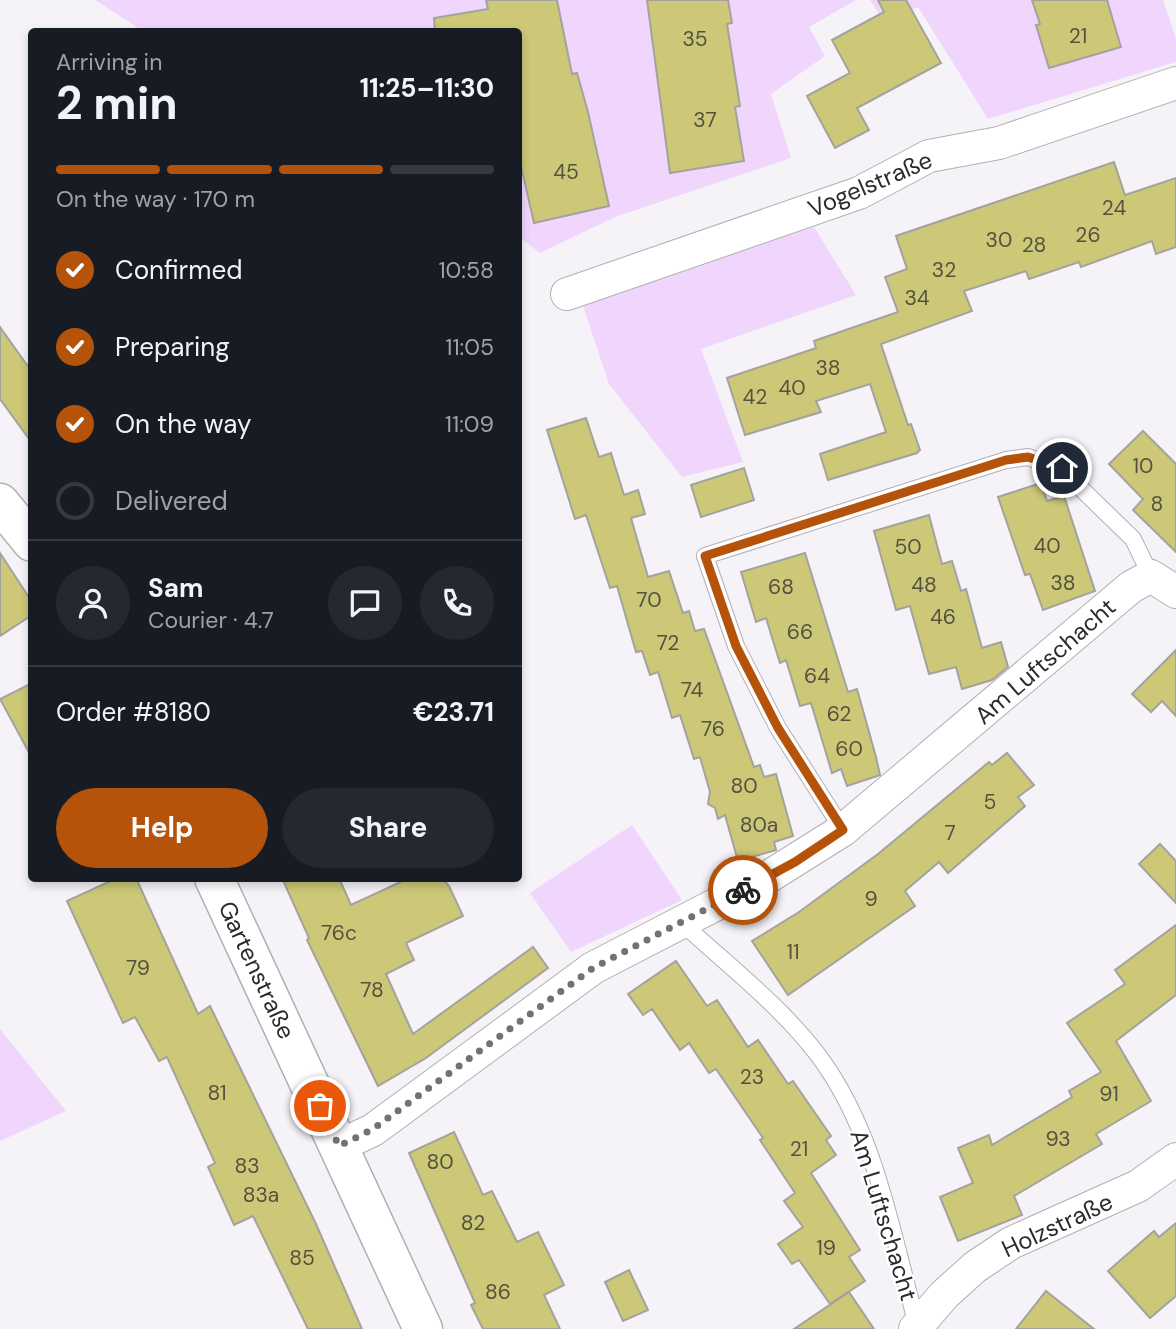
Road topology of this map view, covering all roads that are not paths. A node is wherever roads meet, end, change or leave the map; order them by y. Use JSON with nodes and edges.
{"nodes":[{"id":1,"x":1176,"y":83,"type":"edge"},
{"id":2,"x":567,"y":294,"type":"dead end"},
{"id":3,"x":0,"y":503,"type":"edge"},
{"id":4,"x":28,"y":537,"type":"edge"},
{"id":5,"x":1163,"y":584,"type":"edge"},
{"id":6,"x":843,"y":830,"type":"junction"},
{"id":7,"x":216,"y":882,"type":"edge"},
{"id":8,"x":680,"y":921,"type":"junction"},
{"id":9,"x":339,"y":1146,"type":"junction"},
{"id":10,"x":1176,"y":1158,"type":"edge"},
{"id":11,"x":916,"y":1327,"type":"edge"},
{"id":12,"x":424,"y":1329,"type":"edge"}],
"edges":[{"from":1,"to":2,"type":"street","name":"Vogelstraße"},
{"from":3,"to":4,"type":"street"},
{"from":5,"to":6,"type":"street","name":"Am Luftschacht"},
{"from":5,"to":6,"type":"lane","name":"Am Luftschacht"},
{"from":6,"to":8,"type":"street","name":"Am Luftschacht"},
{"from":7,"to":9,"type":"street","name":"Gartenstraße"},
{"from":8,"to":9,"type":"street","name":"Am Luftschacht"},
{"from":8,"to":11,"type":"lane","name":"Am Luftschacht"},
{"from":9,"to":12,"type":"street","name":"Gartenstraße"},
{"from":10,"to":11,"type":"street","name":"Holzstraße"}]}
